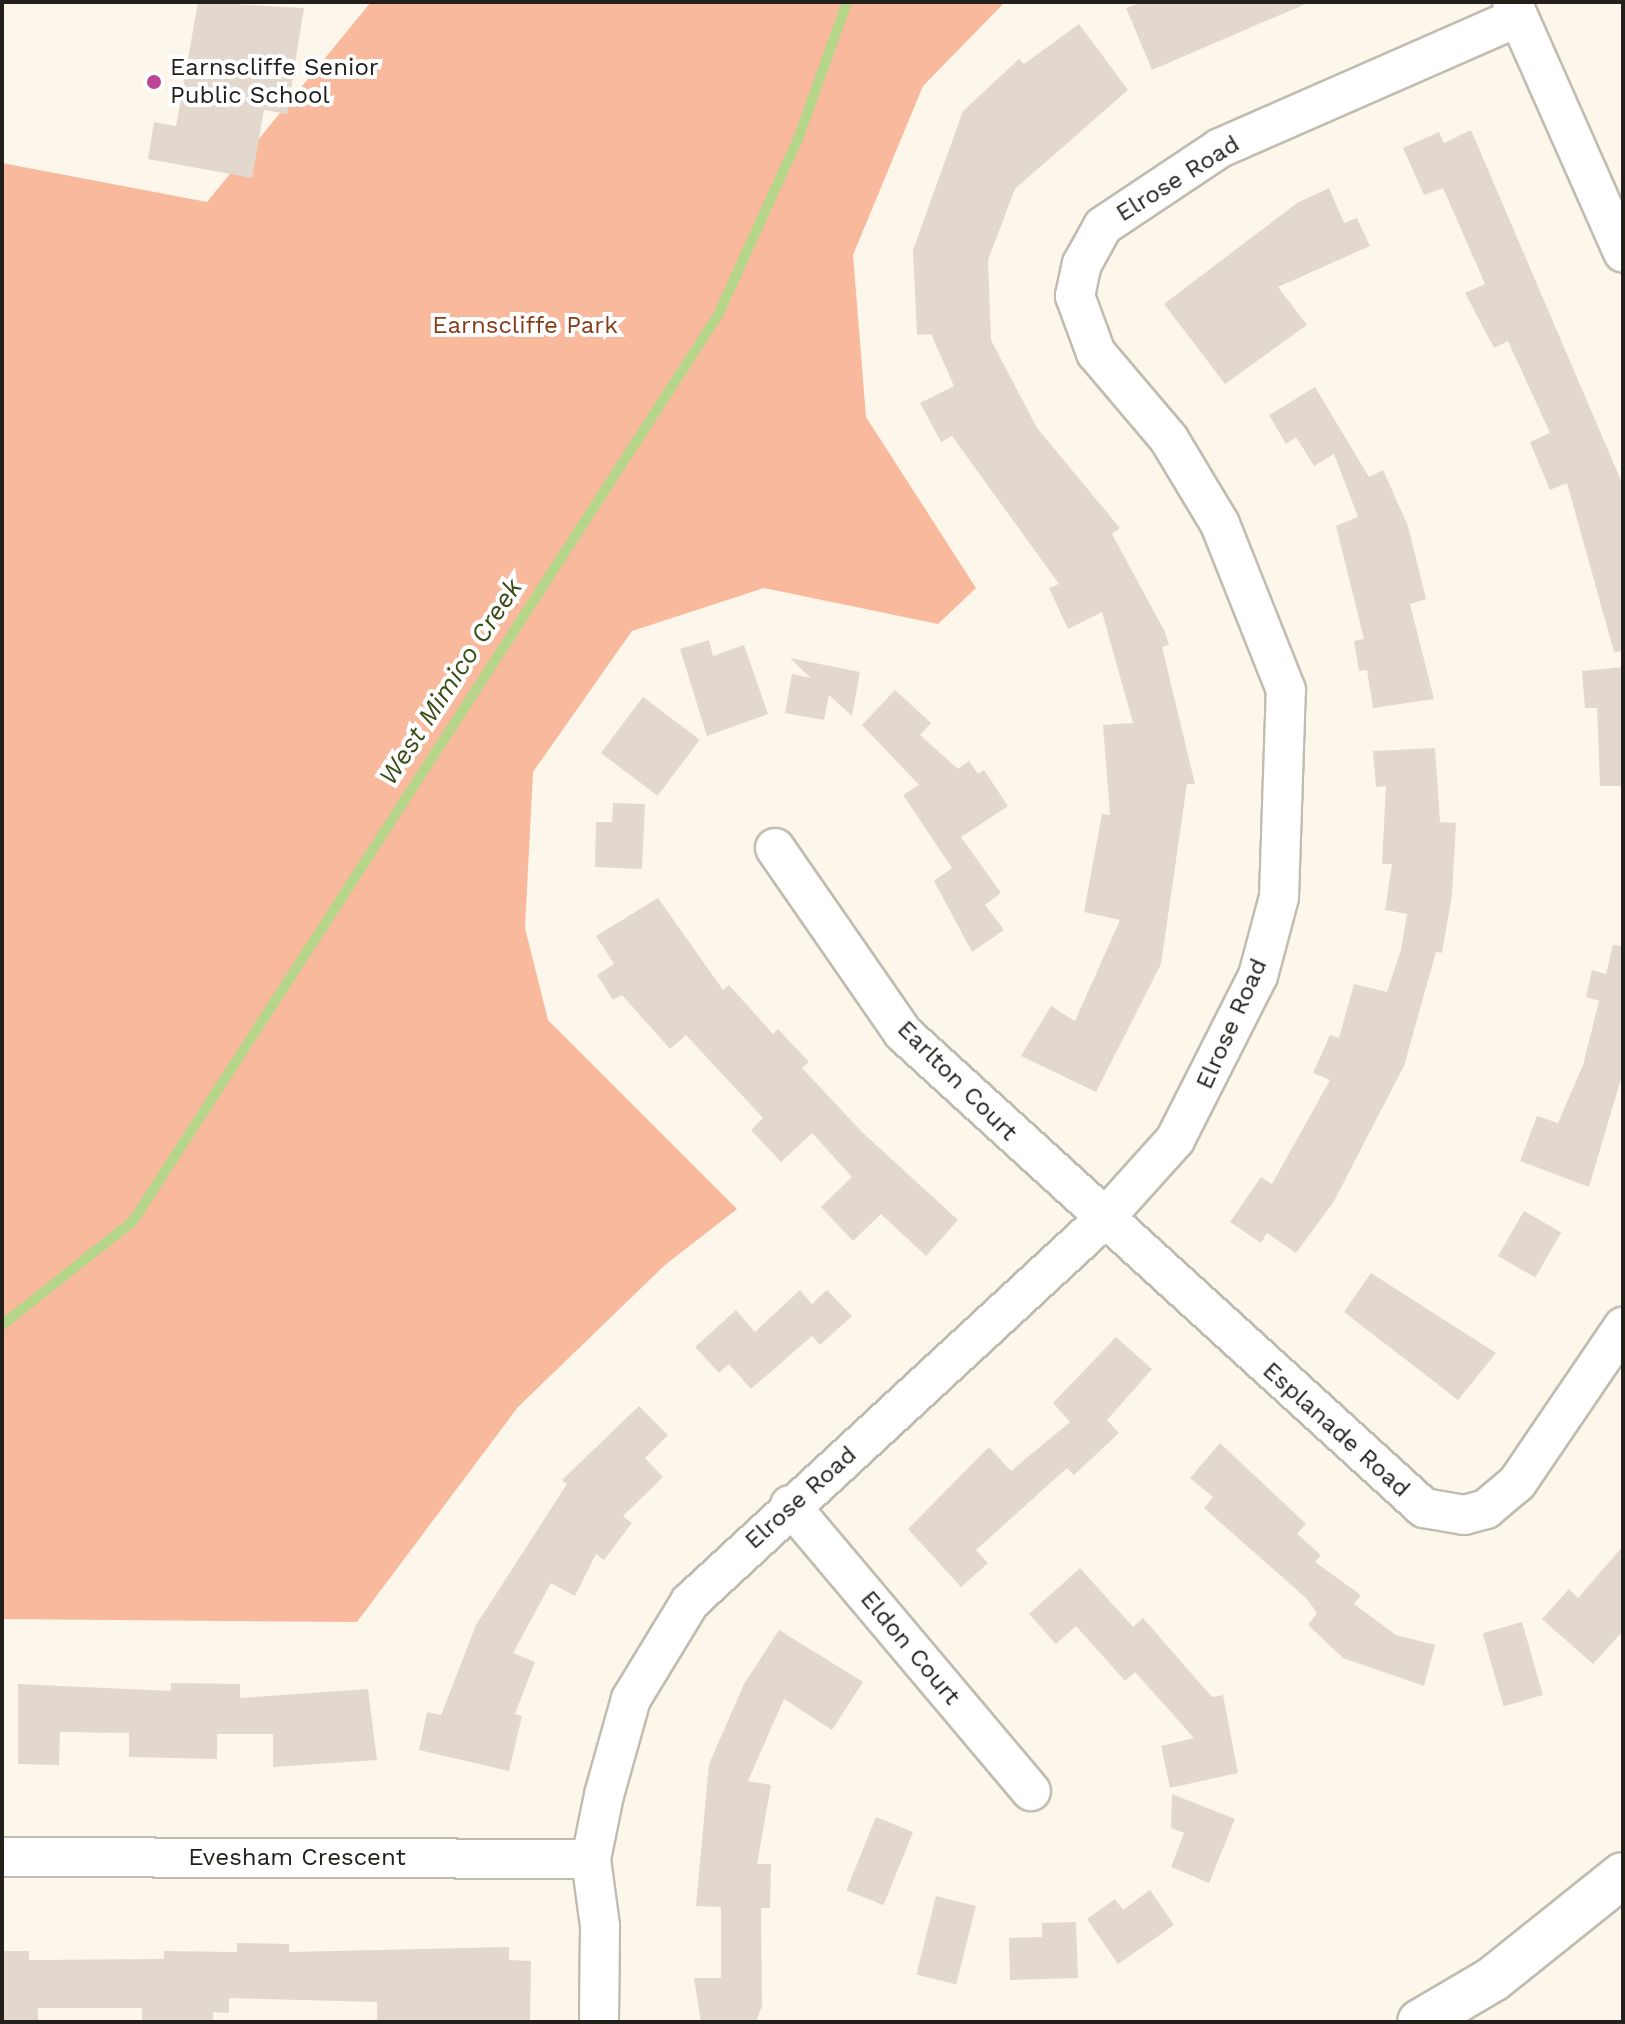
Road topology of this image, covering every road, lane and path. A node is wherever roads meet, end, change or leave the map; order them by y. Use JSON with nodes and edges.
{"nodes":[{"id":1,"x":1516,"y":10,"type":"edge"},
{"id":2,"x":1623,"y":252,"type":"edge"},
{"id":3,"x":775,"y":848,"type":"dead end"},
{"id":4,"x":1102,"y":1221,"type":"junction"},
{"id":5,"x":1623,"y":1327,"type":"edge"},
{"id":6,"x":790,"y":1505,"type":"junction"},
{"id":7,"x":1031,"y":1791,"type":"dead end"},
{"id":8,"x":2,"y":1857,"type":"edge"},
{"id":9,"x":591,"y":1859,"type":"junction"},
{"id":10,"x":1623,"y":1875,"type":"edge"},
{"id":11,"x":599,"y":2022,"type":"edge"},
{"id":12,"x":1420,"y":2022,"type":"edge"}],
"edges":[{"from":1,"to":2,"type":"street"},
{"from":1,"to":4,"type":"street","name":"Elrose Road"},
{"from":3,"to":4,"type":"street","name":"Earlton Court"},
{"from":4,"to":5,"type":"street","name":"Esplanade Road"},
{"from":4,"to":6,"type":"street","name":"Elrose Road"},
{"from":6,"to":7,"type":"street","name":"Eldon Court"},
{"from":6,"to":9,"type":"street","name":"Elrose Road"},
{"from":8,"to":9,"type":"street","name":"Evesham Crescent"},
{"from":9,"to":11,"type":"street","name":"Elrose Road"},
{"from":10,"to":12,"type":"street"}]}
